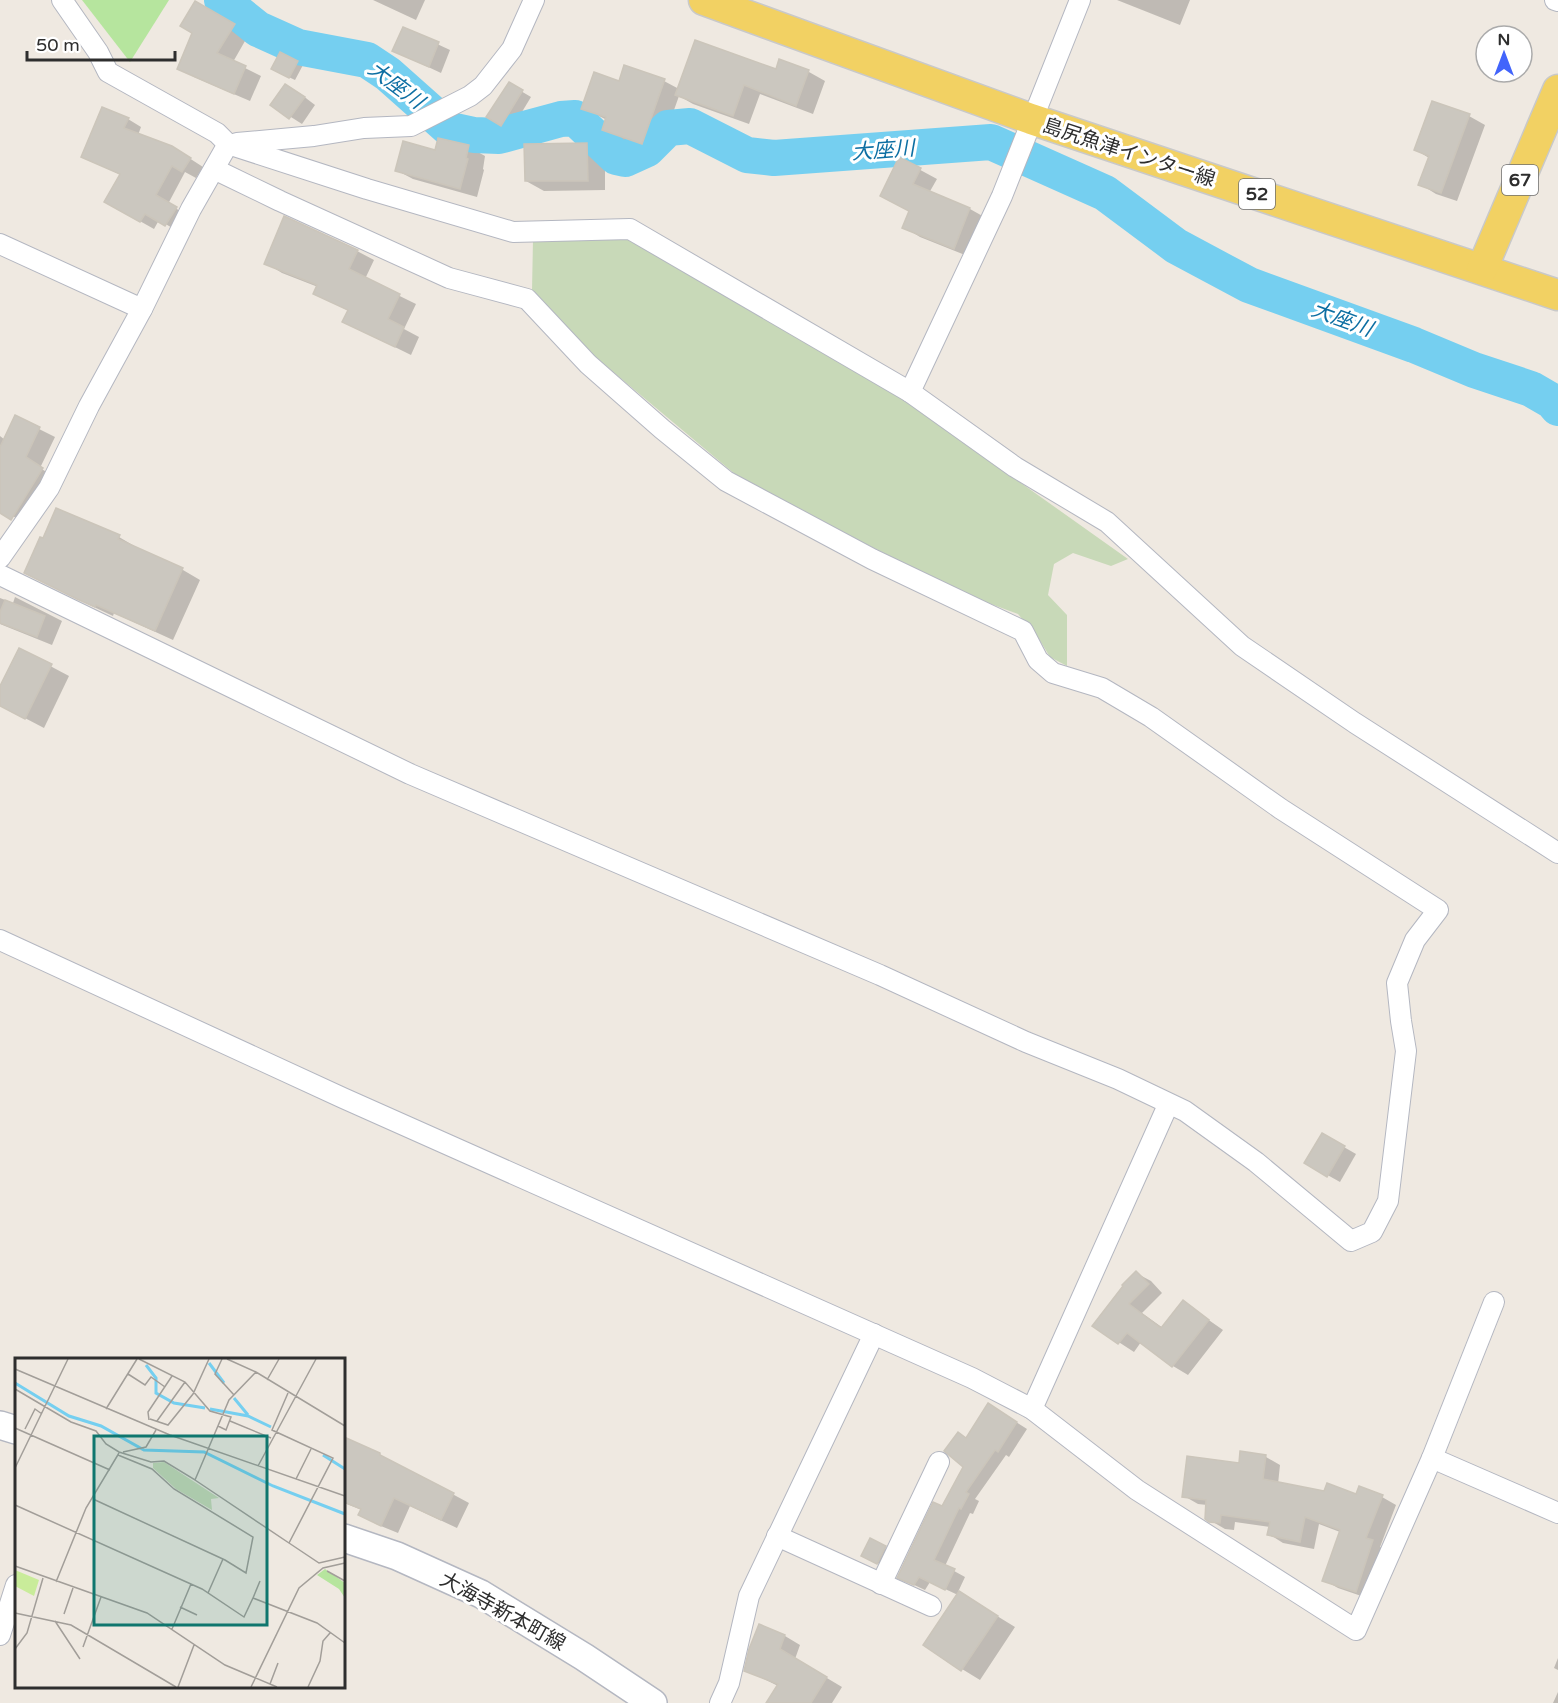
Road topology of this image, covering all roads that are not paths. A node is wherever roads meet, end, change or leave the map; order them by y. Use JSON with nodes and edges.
{"nodes":[{"id":1,"x":62,"y":0,"type":"edge"},
{"id":2,"x":534,"y":0,"type":"edge"},
{"id":3,"x":704,"y":0,"type":"edge"},
{"id":4,"x":1080,"y":0,"type":"edge"},
{"id":5,"x":1558,"y":90,"type":"edge"},
{"id":6,"x":1031,"y":119,"type":"junction"},
{"id":7,"x":228,"y":144,"type":"junction"},
{"id":8,"x":214,"y":169,"type":"junction"},
{"id":9,"x":0,"y":244,"type":"edge"},
{"id":10,"x":1482,"y":269,"type":"junction"},
{"id":11,"x":1558,"y":295,"type":"edge"},
{"id":12,"x":142,"y":309,"type":"junction"},
{"id":13,"x":910,"y":392,"type":"junction"},
{"id":14,"x":0,"y":558,"type":"edge"},
{"id":15,"x":0,"y":575,"type":"edge"},
{"id":16,"x":1558,"y":852,"type":"edge"},
{"id":17,"x":0,"y":940,"type":"edge"},
{"id":18,"x":1168,"y":1105,"type":"junction"},
{"id":19,"x":1494,"y":1302,"type":"dead end"},
{"id":20,"x":873,"y":1334,"type":"junction"},
{"id":21,"x":1032,"y":1409,"type":"junction"},
{"id":22,"x":0,"y":1425,"type":"edge"},
{"id":23,"x":15,"y":1430,"type":"edge"},
{"id":24,"x":1432,"y":1458,"type":"junction"},
{"id":25,"x":939,"y":1462,"type":"dead end"},
{"id":26,"x":1558,"y":1513,"type":"edge"},
{"id":27,"x":777,"y":1536,"type":"junction"},
{"id":28,"x":345,"y":1538,"type":"edge"},
{"id":29,"x":881,"y":1584,"type":"junction"},
{"id":30,"x":15,"y":1588,"type":"edge"},
{"id":31,"x":931,"y":1606,"type":"dead end"},
{"id":32,"x":0,"y":1635,"type":"edge"},
{"id":33,"x":653,"y":1703,"type":"edge"},
{"id":34,"x":720,"y":1703,"type":"edge"}],
"edges":[{"from":1,"to":7,"type":"street"},
{"from":2,"to":7,"type":"street"},
{"from":3,"to":6,"type":"main road","name":"島尻魚津インター線","number":"52"},
{"from":4,"to":6,"type":"street"},
{"from":5,"to":10,"type":"main road","number":"67"},
{"from":6,"to":10,"type":"main road","name":"島尻魚津インター線","number":"52"},
{"from":6,"to":13,"type":"street"},
{"from":7,"to":8,"type":"street"},
{"from":7,"to":13,"type":"street"},
{"from":8,"to":12,"type":"street"},
{"from":8,"to":18,"type":"street"},
{"from":9,"to":12,"type":"street"},
{"from":10,"to":11,"type":"main road","name":"島尻魚津インター線","number":"52"},
{"from":12,"to":14,"type":"street"},
{"from":13,"to":16,"type":"street"},
{"from":15,"to":18,"type":"street"},
{"from":17,"to":20,"type":"street"},
{"from":18,"to":21,"type":"street"},
{"from":19,"to":24,"type":"street"},
{"from":20,"to":21,"type":"street"},
{"from":20,"to":27,"type":"street"},
{"from":21,"to":24,"type":"street"},
{"from":22,"to":23,"type":"main road"},
{"from":24,"to":26,"type":"street"},
{"from":25,"to":29,"type":"street"},
{"from":27,"to":29,"type":"street"},
{"from":27,"to":34,"type":"street"},
{"from":28,"to":33,"type":"main road","name":"大海寺新本町線"},
{"from":29,"to":31,"type":"street"},
{"from":30,"to":32,"type":"street"}]}
